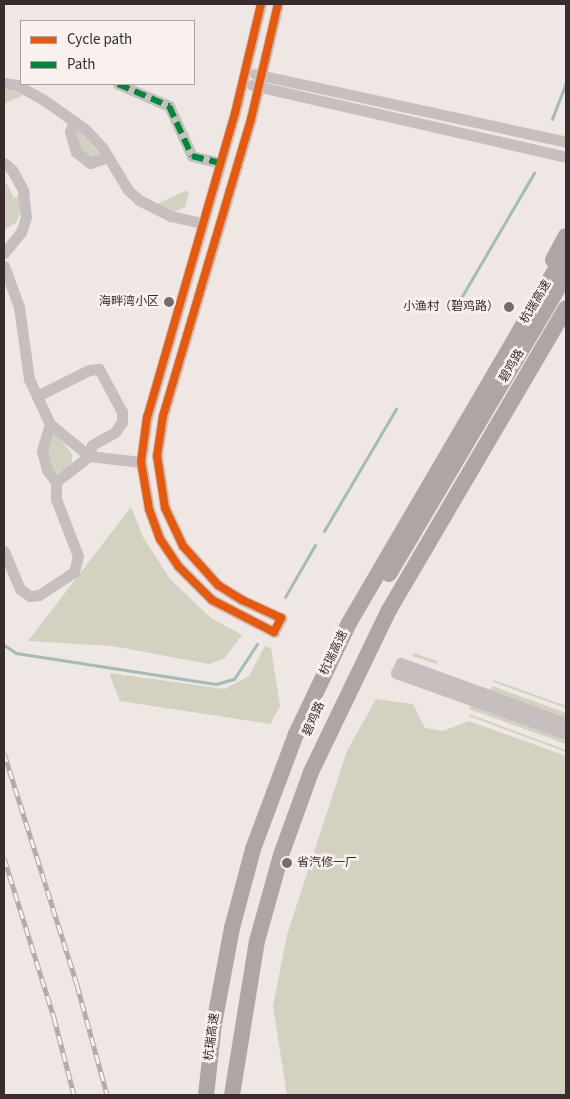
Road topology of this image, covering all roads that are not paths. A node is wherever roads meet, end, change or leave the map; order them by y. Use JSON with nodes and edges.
{"nodes":[{"id":1,"x":261,"y":4,"type":"edge"},
{"id":2,"x":278,"y":4,"type":"edge"},
{"id":3,"x":245,"y":77,"type":"junction"},
{"id":4,"x":261,"y":81,"type":"junction"},
{"id":5,"x":4,"y":83,"type":"edge"},
{"id":6,"x":120,"y":85,"type":"edge"},
{"id":7,"x":74,"y":121,"type":"junction"},
{"id":8,"x":566,"y":142,"type":"edge"},
{"id":9,"x":108,"y":157,"type":"junction"},
{"id":10,"x":566,"y":157,"type":"edge"},
{"id":11,"x":4,"y":163,"type":"edge"},
{"id":12,"x":220,"y":163,"type":"junction"},
{"id":13,"x":202,"y":223,"type":"junction"},
{"id":14,"x":566,"y":236,"type":"edge"},
{"id":15,"x":566,"y":252,"type":"edge"},
{"id":16,"x":4,"y":253,"type":"edge"},
{"id":17,"x":4,"y":266,"type":"edge"},
{"id":18,"x":566,"y":275,"type":"edge"},
{"id":19,"x":566,"y":308,"type":"edge"},
{"id":20,"x":566,"y":326,"type":"edge"},
{"id":21,"x":37,"y":396,"type":"junction"},
{"id":22,"x":50,"y":424,"type":"junction"},
{"id":23,"x":457,"y":436,"type":"junction"},
{"id":24,"x":89,"y":456,"type":"junction"},
{"id":25,"x":142,"y":462,"type":"junction"},
{"id":26,"x":56,"y":482,"type":"junction"},
{"id":27,"x":4,"y":551,"type":"edge"},
{"id":28,"x":566,"y":723,"type":"edge"},
{"id":29,"x":566,"y":734,"type":"edge"},
{"id":30,"x":206,"y":1095,"type":"edge"},
{"id":31,"x":215,"y":1095,"type":"edge"},
{"id":32,"x":232,"y":1095,"type":"edge"},
{"id":33,"x":242,"y":1095,"type":"edge"}],
"edges":[{"from":1,"to":3,"type":"street"},
{"from":2,"to":4,"type":"street"},
{"from":3,"to":4,"type":"street"},
{"from":3,"to":12,"type":"street"},
{"from":4,"to":8,"type":"street"},
{"from":4,"to":10,"type":"street"},
{"from":4,"to":25,"type":"street"},
{"from":5,"to":7,"type":"street"},
{"from":6,"to":12,"type":"street"},
{"from":7,"to":9,"type":"street"},
{"from":7,"to":9,"type":"street"},
{"from":9,"to":13,"type":"street"},
{"from":11,"to":16,"type":"street"},
{"from":12,"to":13,"type":"street"},
{"from":13,"to":25,"type":"street"},
{"from":14,"to":23,"type":"highway"},
{"from":15,"to":23,"type":"highway","name":"杭瑞高速"},
{"from":17,"to":21,"type":"street"},
{"from":18,"to":31,"type":"highway","name":"碧鸡路"},
{"from":19,"to":32,"type":"highway","name":"碧鸡路"},
{"from":20,"to":33,"type":"highway"},
{"from":21,"to":22,"type":"street"},
{"from":21,"to":24,"type":"street"},
{"from":22,"to":24,"type":"street"},
{"from":22,"to":26,"type":"street"},
{"from":23,"to":30,"type":"highway","name":"杭瑞高速"},
{"from":24,"to":25,"type":"street"},
{"from":24,"to":26,"type":"street"},
{"from":26,"to":27,"type":"street"},
{"from":28,"to":29,"type":"street"}]}
